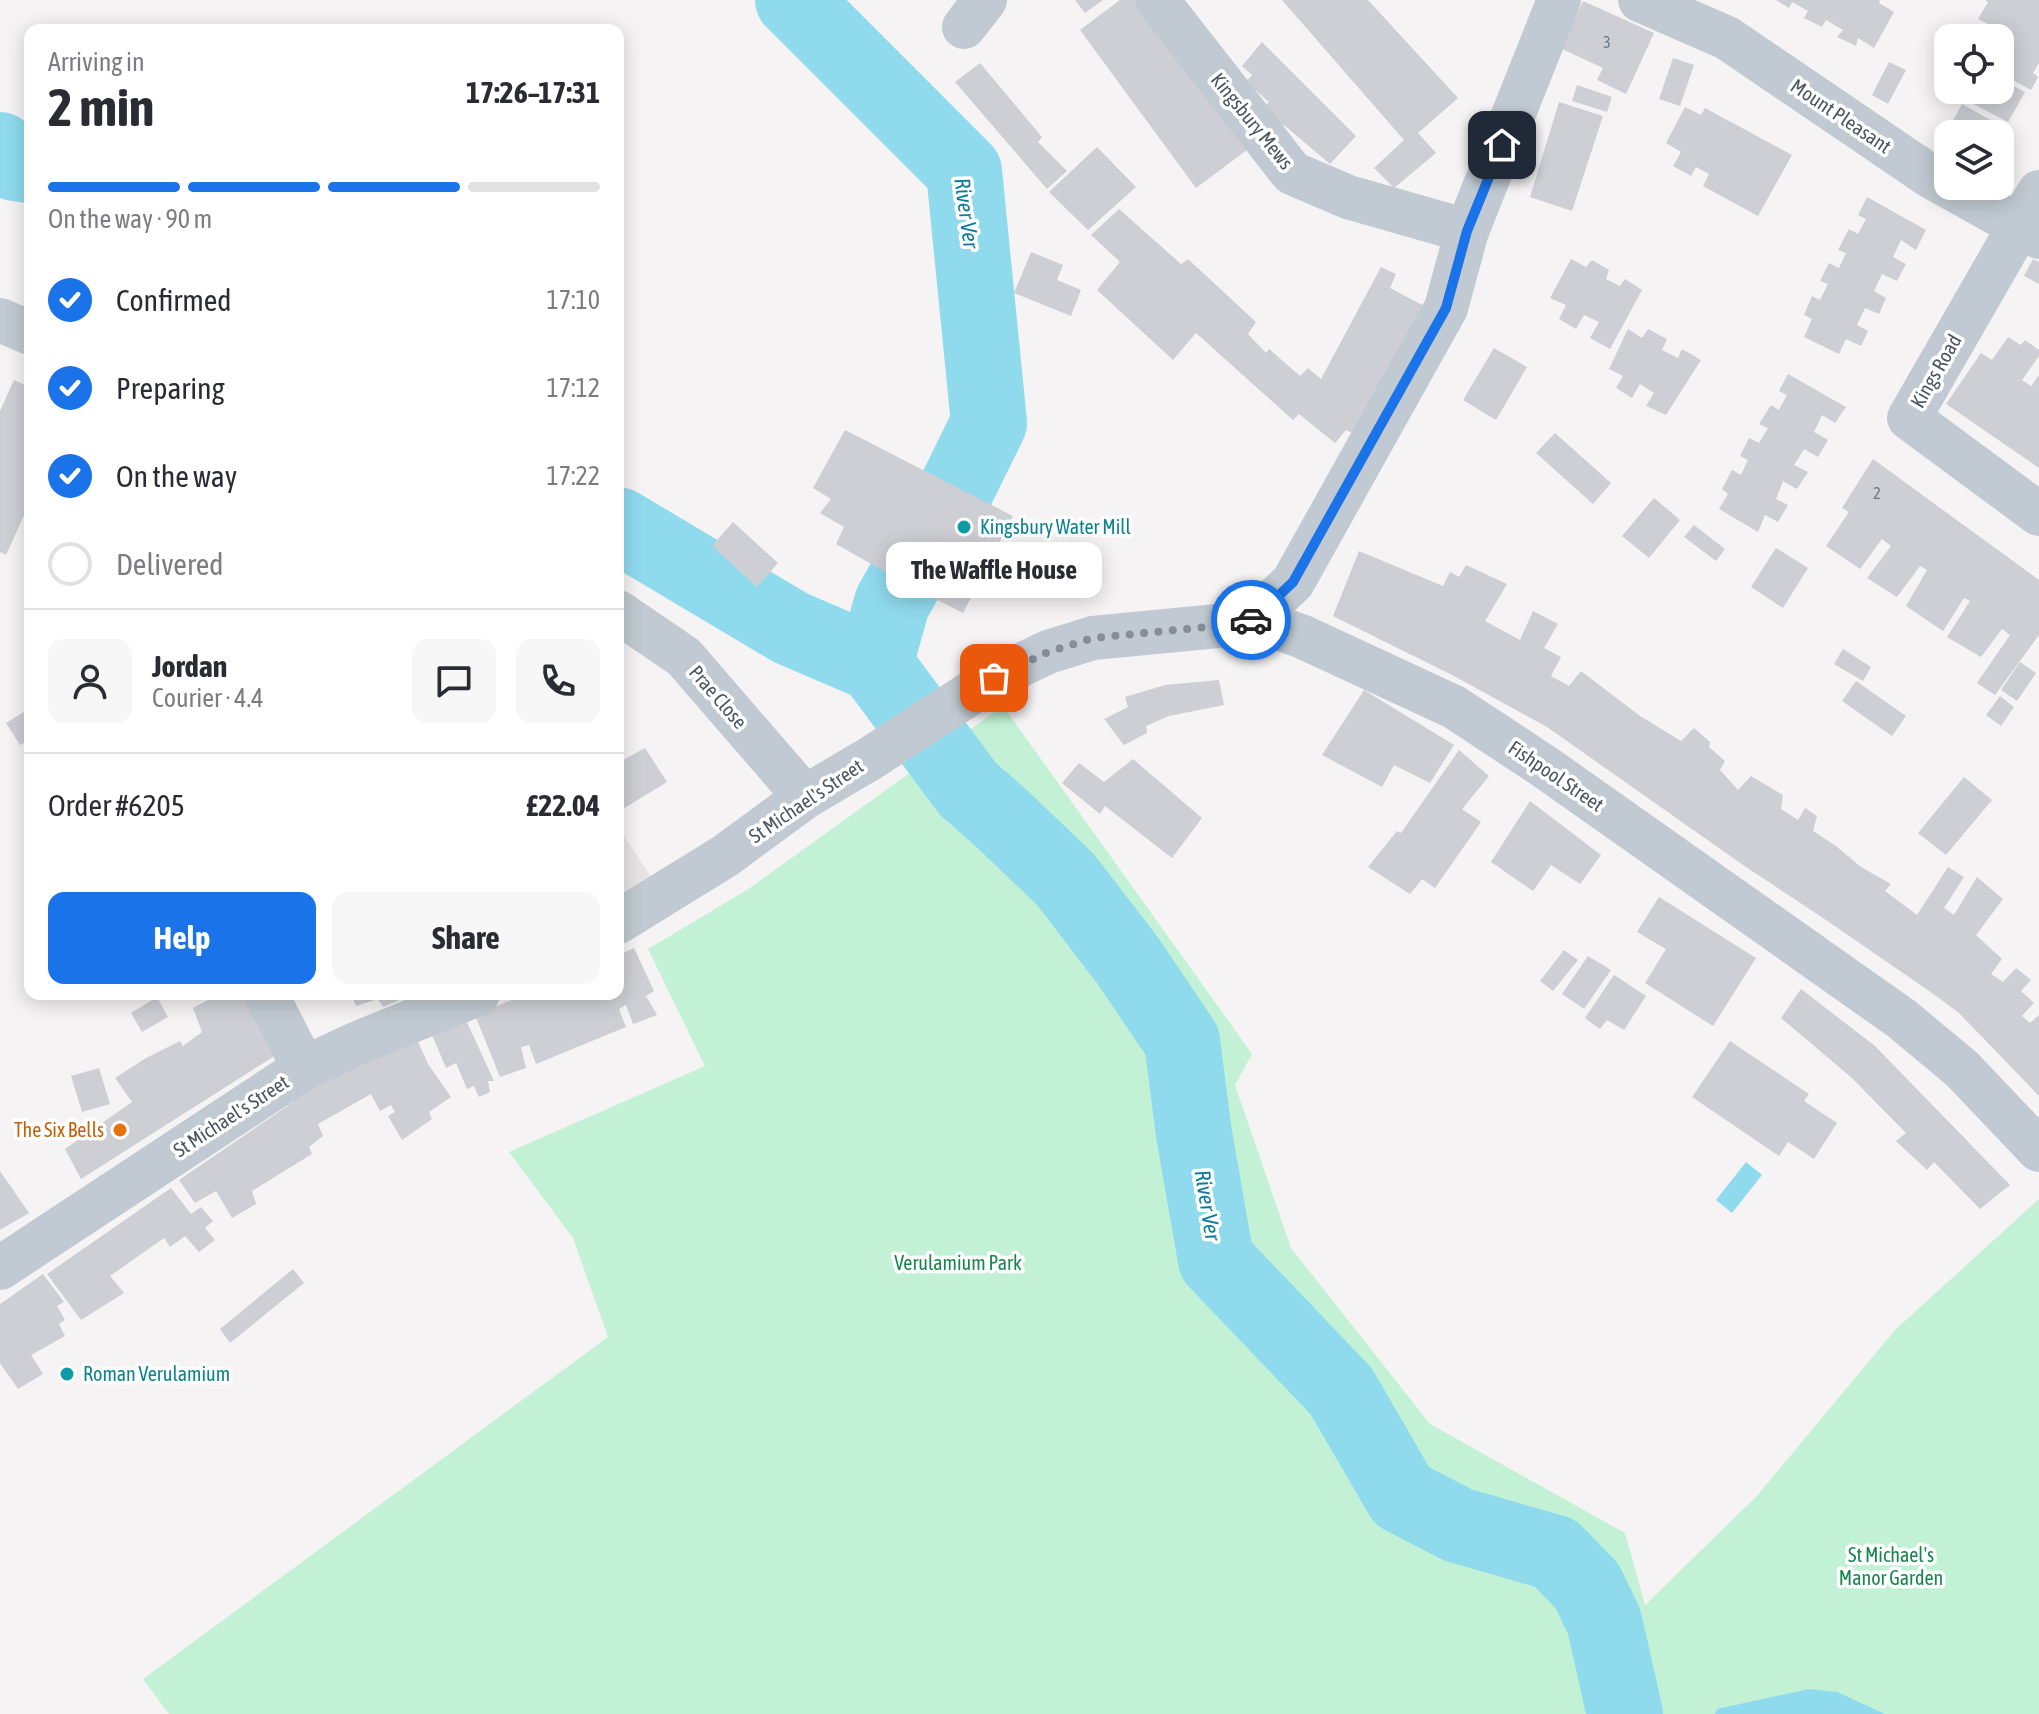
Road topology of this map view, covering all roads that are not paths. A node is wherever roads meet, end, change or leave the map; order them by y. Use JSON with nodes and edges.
{"nodes":[{"id":1,"x":1157,"y":0,"type":"edge"},
{"id":2,"x":1559,"y":0,"type":"edge"},
{"id":3,"x":1640,"y":0,"type":"edge"},
{"id":4,"x":2032,"y":218,"type":"edge"},
{"id":5,"x":1467,"y":231,"type":"junction"},
{"id":6,"x":0,"y":320,"type":"edge"},
{"id":7,"x":24,"y":330,"type":"edge"},
{"id":8,"x":2039,"y":514,"type":"edge"},
{"id":9,"x":624,"y":616,"type":"edge"},
{"id":10,"x":1254,"y":619,"type":"junction"},
{"id":11,"x":805,"y":797,"type":"junction"},
{"id":12,"x":624,"y":918,"type":"edge"},
{"id":13,"x":269,"y":1000,"type":"edge"},
{"id":14,"x":463,"y":1000,"type":"edge"},
{"id":15,"x":304,"y":1068,"type":"junction"},
{"id":16,"x":2039,"y":1150,"type":"edge"},
{"id":17,"x":0,"y":1268,"type":"edge"}],
"edges":[{"from":1,"to":5,"type":"street","name":"Kingsbury Mews"},
{"from":2,"to":5,"type":"street"},
{"from":3,"to":4,"type":"street","name":"Mount Pleasant"},
{"from":4,"to":8,"type":"street","name":"Kings Road"},
{"from":5,"to":10,"type":"street"},
{"from":6,"to":7,"type":"street"},
{"from":9,"to":11,"type":"street","name":"Prae Close"},
{"from":10,"to":11,"type":"street","name":"St Michael's Street"},
{"from":10,"to":16,"type":"street","name":"Fishpool Street"},
{"from":11,"to":12,"type":"street","name":"St Michael's Street"},
{"from":13,"to":15,"type":"street"},
{"from":14,"to":15,"type":"street","name":"St Michael's Street"},
{"from":15,"to":17,"type":"street","name":"St Michael's Street"}]}
